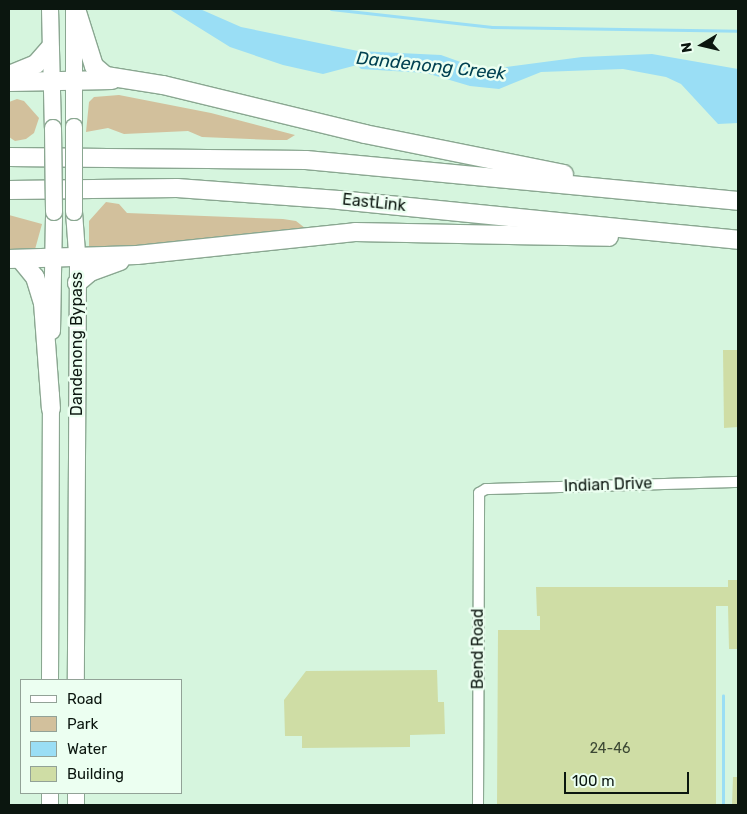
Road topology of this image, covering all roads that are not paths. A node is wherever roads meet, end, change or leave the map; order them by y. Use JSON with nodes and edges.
{"nodes":[{"id":1,"x":50,"y":9,"type":"edge"},
{"id":2,"x":75,"y":9,"type":"edge"},
{"id":3,"x":50,"y":48,"type":"junction"},
{"id":4,"x":9,"y":75,"type":"edge"},
{"id":5,"x":9,"y":82,"type":"edge"},
{"id":6,"x":74,"y":82,"type":"junction"},
{"id":7,"x":143,"y":82,"type":"junction"},
{"id":8,"x":52,"y":83,"type":"junction"},
{"id":9,"x":9,"y":157,"type":"edge"},
{"id":10,"x":9,"y":190,"type":"edge"},
{"id":11,"x":677,"y":195,"type":"junction"},
{"id":12,"x":738,"y":200,"type":"edge"},
{"id":13,"x":690,"y":236,"type":"junction"},
{"id":14,"x":738,"y":240,"type":"edge"},
{"id":15,"x":137,"y":255,"type":"junction"},
{"id":16,"x":76,"y":258,"type":"junction"},
{"id":17,"x":15,"y":259,"type":"edge"},
{"id":18,"x":53,"y":259,"type":"junction"},
{"id":19,"x":77,"y":283,"type":"junction"},
{"id":20,"x":51,"y":409,"type":"junction"},
{"id":21,"x":738,"y":482,"type":"edge"},
{"id":22,"x":479,"y":493,"type":"joint"},
{"id":23,"x":50,"y":679,"type":"edge"},
{"id":24,"x":76,"y":679,"type":"edge"},
{"id":25,"x":478,"y":805,"type":"edge"}],
"edges":[{"from":1,"to":3,"type":"highway","name":"Dandenong Bypass"},
{"from":2,"to":6,"type":"highway","name":"Dandenong Bypass"},
{"from":2,"to":7,"type":"highway"},
{"from":3,"to":4,"type":"highway"},
{"from":3,"to":8,"type":"highway","name":"Dandenong Bypass"},
{"from":5,"to":8,"type":"highway"},
{"from":6,"to":7,"type":"highway"},
{"from":6,"to":8,"type":"highway"},
{"from":6,"to":16,"type":"highway","name":"Dandenong Bypass","bridge":true},
{"from":7,"to":11,"type":"highway"},
{"from":8,"to":18,"type":"highway","name":"Dandenong Bypass","bridge":true},
{"from":9,"to":11,"type":"highway"},
{"from":10,"to":13,"type":"highway","name":"EastLink"},
{"from":11,"to":12,"type":"highway"},
{"from":13,"to":14,"type":"highway","name":"EastLink"},
{"from":13,"to":15,"type":"highway"},
{"from":15,"to":16,"type":"highway"},
{"from":15,"to":19,"type":"highway"},
{"from":16,"to":18,"type":"highway"},
{"from":16,"to":19,"type":"highway","name":"Dandenong Bypass"},
{"from":17,"to":18,"type":"highway"},
{"from":17,"to":20,"type":"highway"},
{"from":18,"to":20,"type":"highway","name":"Dandenong Bypass"},
{"from":19,"to":24,"type":"highway","name":"Dandenong Bypass"},
{"from":20,"to":23,"type":"highway","name":"Dandenong Bypass"},
{"from":21,"to":22,"type":"street","name":"Indian Drive"},
{"from":22,"to":25,"type":"street","name":"Bend Road"}]}
